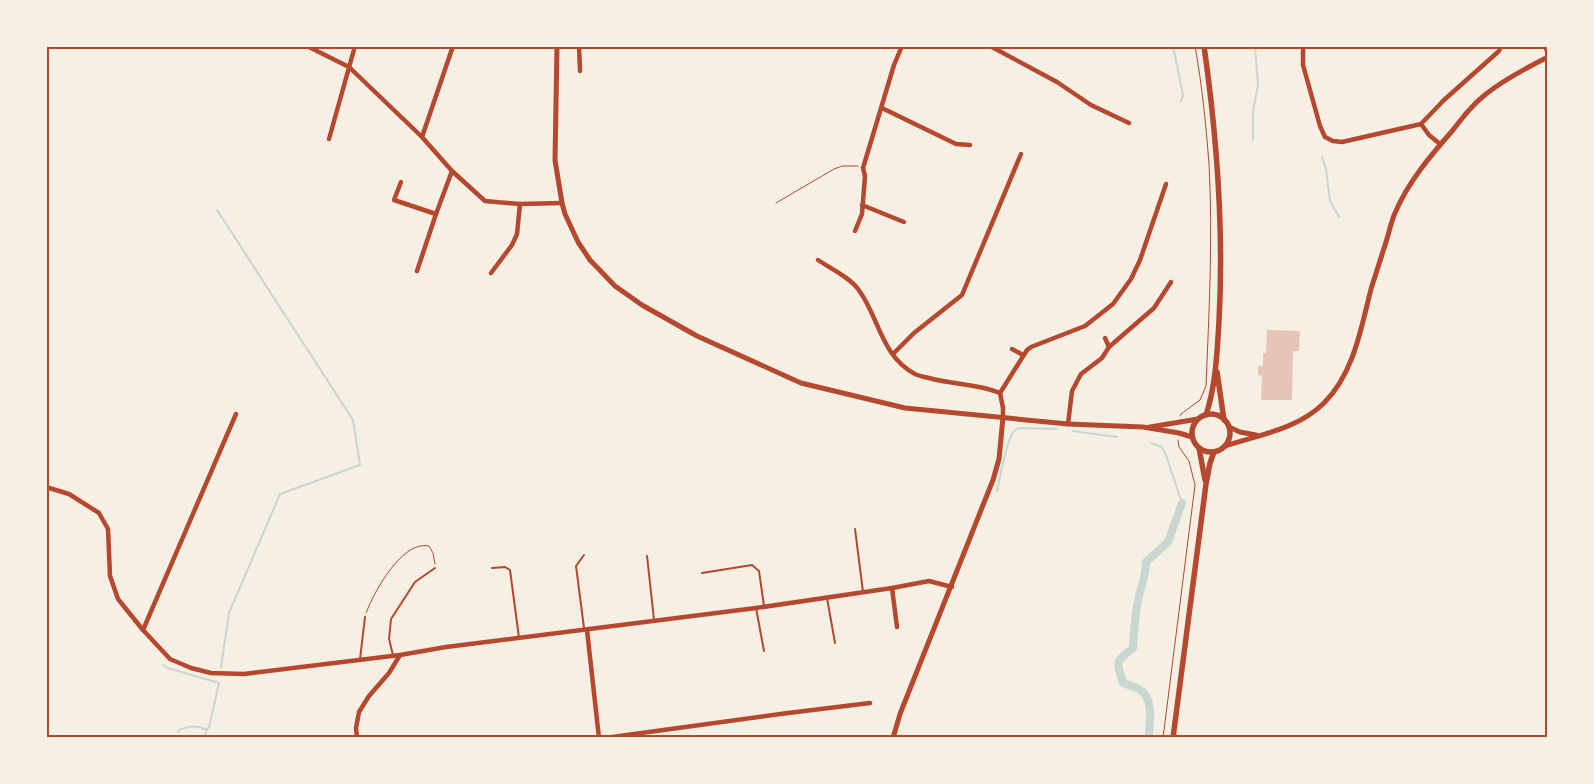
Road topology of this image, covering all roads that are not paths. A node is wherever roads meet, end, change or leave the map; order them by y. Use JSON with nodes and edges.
{"nodes":[{"id":1,"x":307,"y":46,"type":"edge"},
{"id":2,"x":355,"y":46,"type":"edge"},
{"id":3,"x":453,"y":46,"type":"edge"},
{"id":4,"x":557,"y":46,"type":"edge"},
{"id":5,"x":579,"y":46,"type":"edge"},
{"id":6,"x":902,"y":46,"type":"edge"},
{"id":7,"x":990,"y":46,"type":"edge"},
{"id":8,"x":1204,"y":46,"type":"edge"},
{"id":9,"x":1302,"y":46,"type":"edge"},
{"id":10,"x":1501,"y":46,"type":"edge"},
{"id":11,"x":1545,"y":46,"type":"edge"},
{"id":12,"x":1548,"y":53,"type":"edge"},
{"id":13,"x":1548,"y":58,"type":"edge"},
{"id":14,"x":349,"y":67,"type":"junction"},
{"id":15,"x":580,"y":71,"type":"dead end"},
{"id":16,"x":882,"y":108,"type":"junction"},
{"id":17,"x":1129,"y":123,"type":"dead end"},
{"id":18,"x":1421,"y":124,"type":"junction"},
{"id":19,"x":422,"y":137,"type":"junction"},
{"id":20,"x":329,"y":139,"type":"dead end"},
{"id":21,"x":1440,"y":144,"type":"junction"},
{"id":22,"x":970,"y":145,"type":"dead end"},
{"id":23,"x":1021,"y":154,"type":"dead end"},
{"id":24,"x":452,"y":171,"type":"junction"},
{"id":25,"x":401,"y":182,"type":"dead end"},
{"id":26,"x":1166,"y":184,"type":"dead end"},
{"id":27,"x":562,"y":203,"type":"junction"},
{"id":28,"x":520,"y":204,"type":"junction"},
{"id":29,"x":862,"y":205,"type":"junction"},
{"id":30,"x":436,"y":214,"type":"junction"},
{"id":31,"x":904,"y":222,"type":"dead end"},
{"id":32,"x":856,"y":231,"type":"dead end"},
{"id":33,"x":818,"y":260,"type":"dead end"},
{"id":34,"x":417,"y":270,"type":"dead end"},
{"id":35,"x":491,"y":273,"type":"dead end"},
{"id":36,"x":1171,"y":282,"type":"dead end"},
{"id":37,"x":1105,"y":338,"type":"dead end"},
{"id":38,"x":1109,"y":347,"type":"junction"},
{"id":39,"x":1012,"y":349,"type":"dead end"},
{"id":40,"x":892,"y":354,"type":"junction"},
{"id":41,"x":1023,"y":355,"type":"junction"},
{"id":42,"x":1217,"y":366,"type":"junction"},
{"id":43,"x":1000,"y":393,"type":"junction"},
{"id":44,"x":236,"y":414,"type":"dead end"},
{"id":45,"x":1206,"y":415,"type":"junction"},
{"id":46,"x":1002,"y":417,"type":"junction"},
{"id":47,"x":1198,"y":419,"type":"junction"},
{"id":48,"x":1224,"y":420,"type":"junction"},
{"id":49,"x":1068,"y":424,"type":"junction"},
{"id":50,"x":1229,"y":427,"type":"junction"},
{"id":51,"x":1143,"y":428,"type":"junction"},
{"id":52,"x":1256,"y":435,"type":"junction"},
{"id":53,"x":1192,"y":436,"type":"junction"},
{"id":54,"x":1225,"y":446,"type":"junction"},
{"id":55,"x":1199,"y":448,"type":"junction"},
{"id":56,"x":1214,"y":452,"type":"junction"},
{"id":57,"x":1206,"y":484,"type":"junction"},
{"id":58,"x":46,"y":487,"type":"edge"},
{"id":59,"x":855,"y":529,"type":"dead end"},
{"id":60,"x":584,"y":555,"type":"dead end"},
{"id":61,"x":647,"y":556,"type":"dead end"},
{"id":62,"x":435,"y":568,"type":"road end"},
{"id":63,"x":492,"y":568,"type":"dead end"},
{"id":64,"x":702,"y":574,"type":"dead end"},
{"id":65,"x":952,"y":587,"type":"junction"},
{"id":66,"x":892,"y":588,"type":"junction"},
{"id":67,"x":863,"y":592,"type":"junction"},
{"id":68,"x":827,"y":598,"type":"junction"},
{"id":69,"x":764,"y":606,"type":"junction"},
{"id":70,"x":756,"y":608,"type":"junction"},
{"id":71,"x":365,"y":617,"type":"road end"},
{"id":72,"x":654,"y":620,"type":"junction"},
{"id":73,"x":897,"y":627,"type":"dead end"},
{"id":74,"x":143,"y":630,"type":"junction"},
{"id":75,"x":586,"y":630,"type":"junction"},
{"id":76,"x":518,"y":638,"type":"junction"},
{"id":77,"x":835,"y":643,"type":"dead end"},
{"id":78,"x":764,"y":651,"type":"dead end"},
{"id":79,"x":393,"y":655,"type":"junction"},
{"id":80,"x":400,"y":655,"type":"junction"},
{"id":81,"x":360,"y":660,"type":"junction"},
{"id":82,"x":870,"y":704,"type":"dead end"},
{"id":83,"x":356,"y":738,"type":"edge"},
{"id":84,"x":599,"y":738,"type":"edge"},
{"id":85,"x":605,"y":738,"type":"edge"},
{"id":86,"x":893,"y":738,"type":"edge"},
{"id":87,"x":1173,"y":738,"type":"edge"}],
"edges":[{"from":1,"to":14,"type":"street"},
{"from":2,"to":14,"type":"street"},
{"from":3,"to":19,"type":"street"},
{"from":4,"to":27,"type":"street"},
{"from":5,"to":15,"type":"street"},
{"from":6,"to":16,"type":"street"},
{"from":7,"to":17,"type":"street"},
{"from":8,"to":42,"type":"main road"},
{"from":9,"to":18,"type":"street"},
{"from":10,"to":18,"type":"street"},
{"from":11,"to":12,"type":"street"},
{"from":13,"to":21,"type":"street"},
{"from":14,"to":19,"type":"street"},
{"from":14,"to":20,"type":"street"},
{"from":16,"to":22,"type":"street"},
{"from":16,"to":29,"type":"street"},
{"from":18,"to":21,"type":"street"},
{"from":19,"to":24,"type":"street"},
{"from":21,"to":52,"type":"street"},
{"from":23,"to":40,"type":"street"},
{"from":24,"to":28,"type":"street"},
{"from":24,"to":30,"type":"street"},
{"from":25,"to":30,"type":"street"},
{"from":26,"to":41,"type":"street"},
{"from":27,"to":28,"type":"street"},
{"from":27,"to":46,"type":"street"},
{"from":28,"to":35,"type":"street"},
{"from":29,"to":31,"type":"street"},
{"from":29,"to":32,"type":"street"},
{"from":30,"to":34,"type":"street"},
{"from":33,"to":40,"type":"street"},
{"from":36,"to":38,"type":"street"},
{"from":37,"to":38,"type":"street"},
{"from":38,"to":49,"type":"street"},
{"from":39,"to":41,"type":"street"},
{"from":40,"to":43,"type":"street"},
{"from":41,"to":43,"type":"street"},
{"from":42,"to":45,"type":"main road"},
{"from":42,"to":48,"type":"main road"},
{"from":43,"to":46,"type":"street"},
{"from":44,"to":74,"type":"street"},
{"from":45,"to":47,"type":"main road"},
{"from":45,"to":48,"type":"main road"},
{"from":46,"to":49,"type":"street"},
{"from":46,"to":65,"type":"street"},
{"from":47,"to":51,"type":"street"},
{"from":47,"to":53,"type":"main road"},
{"from":48,"to":50,"type":"main road"},
{"from":49,"to":51,"type":"street"},
{"from":50,"to":52,"type":"street"},
{"from":50,"to":54,"type":"main road"},
{"from":51,"to":53,"type":"street"},
{"from":52,"to":54,"type":"street"},
{"from":53,"to":55,"type":"main road"},
{"from":54,"to":56,"type":"main road"},
{"from":55,"to":56,"type":"main road"},
{"from":55,"to":57,"type":"main road"},
{"from":56,"to":57,"type":"main road"},
{"from":57,"to":87,"type":"main road"},
{"from":58,"to":74,"type":"street"},
{"from":59,"to":67,"type":"lane"},
{"from":60,"to":75,"type":"lane"},
{"from":61,"to":72,"type":"lane"},
{"from":62,"to":79,"type":"lane"},
{"from":63,"to":76,"type":"lane"},
{"from":64,"to":69,"type":"lane"},
{"from":65,"to":66,"type":"street"},
{"from":65,"to":86,"type":"street"},
{"from":66,"to":67,"type":"street"},
{"from":66,"to":73,"type":"street"},
{"from":67,"to":68,"type":"street"},
{"from":68,"to":69,"type":"street"},
{"from":68,"to":77,"type":"lane"},
{"from":69,"to":70,"type":"street"},
{"from":70,"to":72,"type":"street"},
{"from":70,"to":78,"type":"lane"},
{"from":71,"to":81,"type":"lane"},
{"from":72,"to":75,"type":"street"},
{"from":74,"to":81,"type":"street"},
{"from":75,"to":76,"type":"street"},
{"from":75,"to":84,"type":"street"},
{"from":76,"to":80,"type":"street"},
{"from":79,"to":80,"type":"street"},
{"from":79,"to":81,"type":"street"},
{"from":80,"to":83,"type":"street"},
{"from":82,"to":85,"type":"street"}]}
